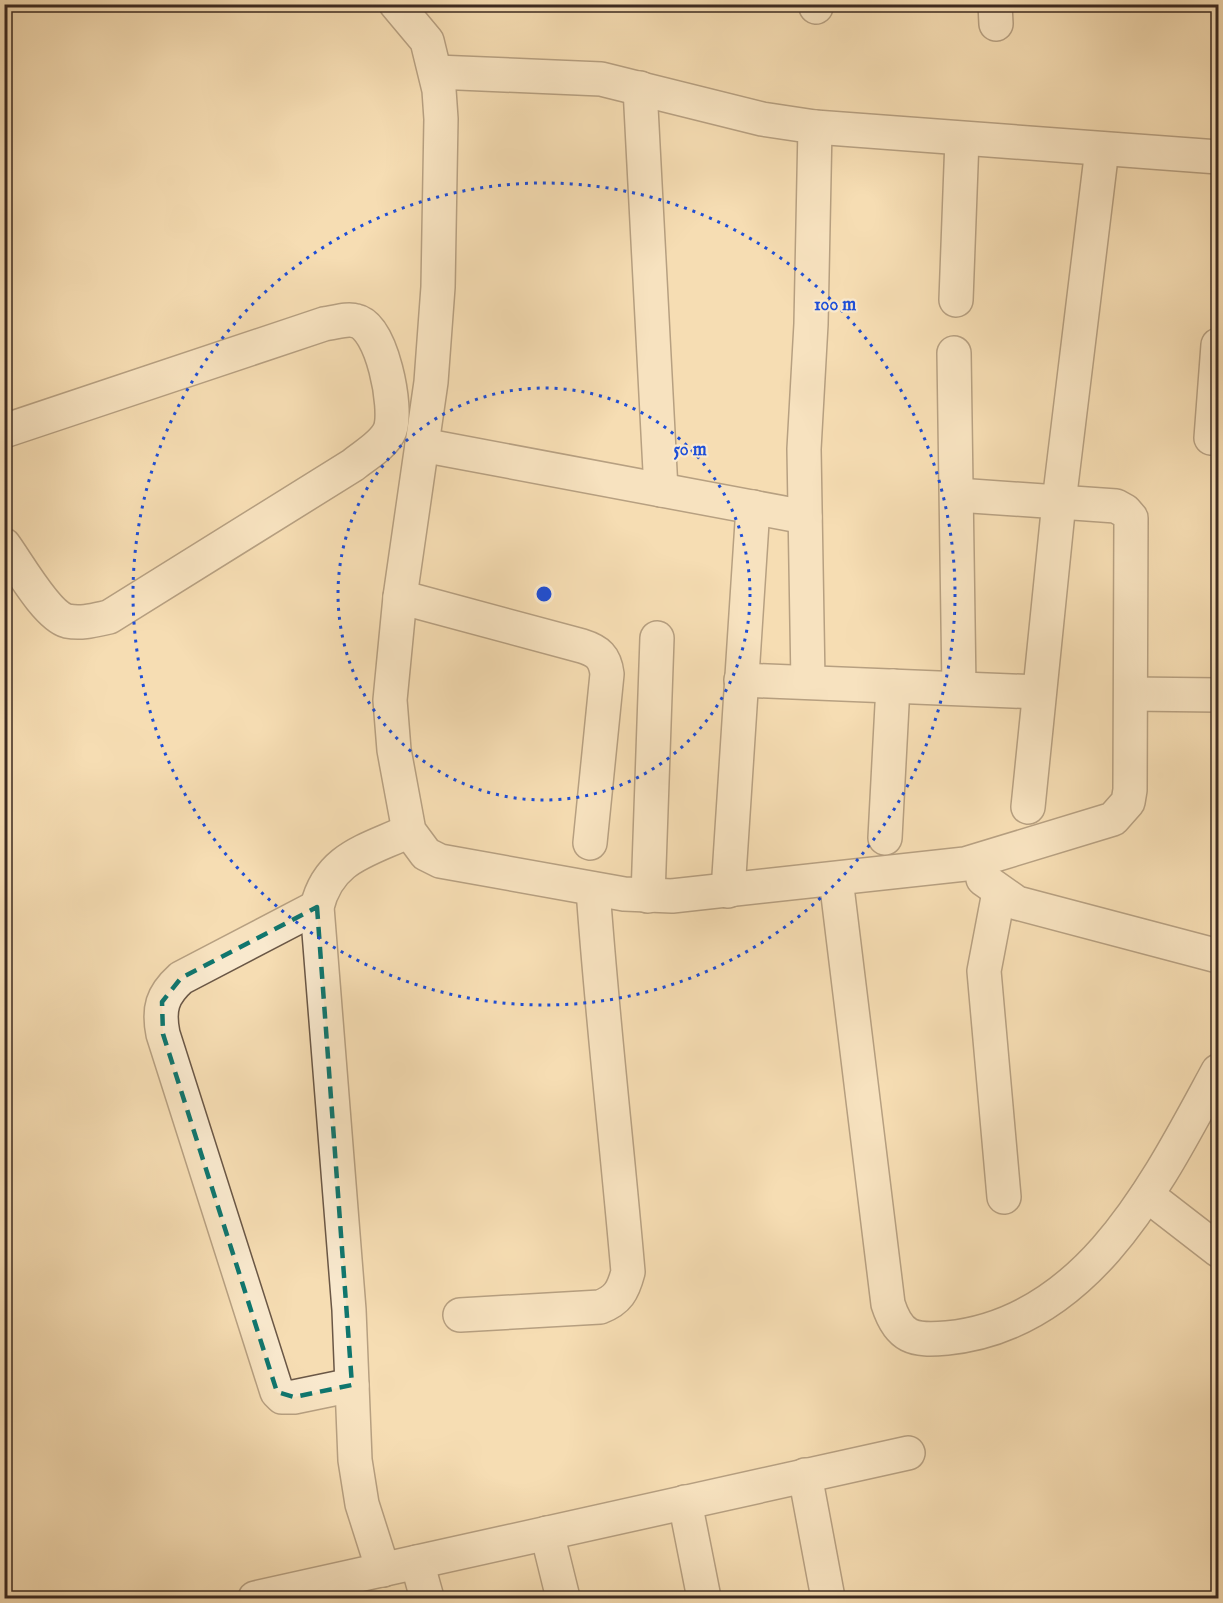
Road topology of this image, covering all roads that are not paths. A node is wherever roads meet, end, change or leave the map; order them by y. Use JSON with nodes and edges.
{"nodes":[{"id":1,"x":400,"y":8,"type":"edge"},
{"id":2,"x":436,"y":72,"type":"junction"},
{"id":3,"x":640,"y":88,"type":"junction"},
{"id":4,"x":815,"y":127,"type":"junction"},
{"id":5,"x":962,"y":139,"type":"junction"},
{"id":6,"x":1102,"y":149,"type":"junction"},
{"id":7,"x":1218,"y":157,"type":"edge"},
{"id":8,"x":956,"y":300,"type":"dead end"},
{"id":9,"x":1218,"y":345,"type":"edge"},
{"id":10,"x":954,"y":353,"type":"dead end"},
{"id":11,"x":4,"y":431,"type":"edge"},
{"id":12,"x":1211,"y":438,"type":"dead end"},
{"id":13,"x":422,"y":445,"type":"junction"},
{"id":14,"x":661,"y":490,"type":"junction"},
{"id":15,"x":957,"y":495,"type":"junction"},
{"id":16,"x":1059,"y":502,"type":"junction"},
{"id":17,"x":753,"y":507,"type":"junction"},
{"id":18,"x":806,"y":517,"type":"junction"},
{"id":19,"x":4,"y":545,"type":"edge"},
{"id":20,"x":400,"y":597,"type":"junction"},
{"id":21,"x":657,"y":638,"type":"dead end"},
{"id":22,"x":741,"y":680,"type":"junction"},
{"id":23,"x":808,"y":682,"type":"junction"},
{"id":24,"x":893,"y":686,"type":"junction"},
{"id":25,"x":959,"y":688,"type":"junction"},
{"id":26,"x":1039,"y":692,"type":"junction"},
{"id":27,"x":1131,"y":694,"type":"junction"},
{"id":28,"x":1218,"y":695,"type":"edge"},
{"id":29,"x":1028,"y":807,"type":"dead end"},
{"id":30,"x":409,"y":831,"type":"junction"},
{"id":31,"x":885,"y":838,"type":"dead end"},
{"id":32,"x":590,"y":843,"type":"dead end"},
{"id":33,"x":965,"y":864,"type":"junction"},
{"id":34,"x":836,"y":879,"type":"junction"},
{"id":35,"x":593,"y":889,"type":"junction"},
{"id":36,"x":728,"y":891,"type":"junction"},
{"id":37,"x":999,"y":892,"type":"junction"},
{"id":38,"x":648,"y":896,"type":"junction"},
{"id":39,"x":317,"y":908,"type":"junction"},
{"id":40,"x":1218,"y":956,"type":"edge"},
{"id":41,"x":1218,"y":1071,"type":"edge"},
{"id":42,"x":1148,"y":1195,"type":"junction"},
{"id":43,"x":1004,"y":1197,"type":"dead end"},
{"id":44,"x":1218,"y":1250,"type":"edge"},
{"id":45,"x":460,"y":1315,"type":"dead end"},
{"id":46,"x":352,"y":1384,"type":"junction"},
{"id":47,"x":908,"y":1453,"type":"dead end"},
{"id":48,"x":805,"y":1475,"type":"junction"},
{"id":49,"x":685,"y":1503,"type":"junction"},
{"id":50,"x":547,"y":1533,"type":"junction"},
{"id":51,"x":417,"y":1562,"type":"junction"},
{"id":52,"x":383,"y":1570,"type":"junction"},
{"id":53,"x":255,"y":1598,"type":"edge"},
{"id":54,"x":427,"y":1599,"type":"edge"},
{"id":55,"x":563,"y":1599,"type":"edge"},
{"id":56,"x":704,"y":1599,"type":"edge"},
{"id":57,"x":828,"y":1599,"type":"edge"}],
"edges":[{"from":1,"to":2,"type":"street"},
{"from":2,"to":3,"type":"street"},
{"from":2,"to":13,"type":"street"},
{"from":3,"to":4,"type":"street"},
{"from":3,"to":14,"type":"street"},
{"from":4,"to":5,"type":"street"},
{"from":4,"to":18,"type":"street"},
{"from":5,"to":6,"type":"street"},
{"from":5,"to":8,"type":"street"},
{"from":6,"to":7,"type":"street"},
{"from":6,"to":16,"type":"street"},
{"from":9,"to":12,"type":"street"},
{"from":10,"to":15,"type":"street"},
{"from":11,"to":19,"type":"street"},
{"from":13,"to":14,"type":"street"},
{"from":13,"to":20,"type":"street"},
{"from":14,"to":17,"type":"street"},
{"from":15,"to":16,"type":"street"},
{"from":15,"to":25,"type":"street"},
{"from":16,"to":26,"type":"street"},
{"from":16,"to":27,"type":"street"},
{"from":17,"to":18,"type":"street"},
{"from":17,"to":22,"type":"street"},
{"from":18,"to":23,"type":"street"},
{"from":20,"to":30,"type":"street"},
{"from":20,"to":32,"type":"street"},
{"from":21,"to":38,"type":"street"},
{"from":22,"to":23,"type":"street"},
{"from":22,"to":36,"type":"street"},
{"from":23,"to":24,"type":"street"},
{"from":24,"to":25,"type":"street"},
{"from":24,"to":31,"type":"street"},
{"from":25,"to":26,"type":"street"},
{"from":26,"to":29,"type":"street"},
{"from":27,"to":28,"type":"street"},
{"from":27,"to":33,"type":"street"},
{"from":30,"to":35,"type":"street"},
{"from":30,"to":39,"type":"street"},
{"from":33,"to":34,"type":"street"},
{"from":33,"to":37,"type":"street"},
{"from":34,"to":36,"type":"street"},
{"from":34,"to":42,"type":"street"},
{"from":35,"to":38,"type":"street"},
{"from":35,"to":45,"type":"street"},
{"from":36,"to":38,"type":"street"},
{"from":37,"to":40,"type":"street"},
{"from":37,"to":43,"type":"street"},
{"from":39,"to":46,"type":"street"},
{"from":39,"to":46,"type":"street"},
{"from":41,"to":42,"type":"street"},
{"from":42,"to":44,"type":"street"},
{"from":46,"to":52,"type":"street"},
{"from":47,"to":48,"type":"street"},
{"from":48,"to":49,"type":"street"},
{"from":48,"to":57,"type":"street"},
{"from":49,"to":50,"type":"street"},
{"from":49,"to":56,"type":"street"},
{"from":50,"to":51,"type":"street"},
{"from":50,"to":55,"type":"street"},
{"from":51,"to":52,"type":"street"},
{"from":51,"to":54,"type":"street"},
{"from":52,"to":53,"type":"street"}]}
